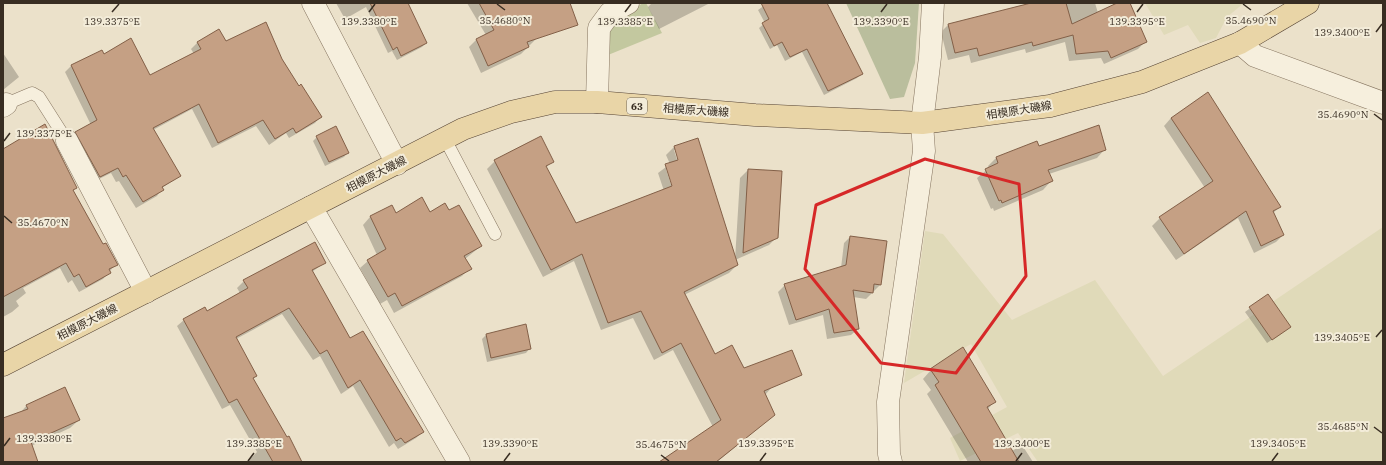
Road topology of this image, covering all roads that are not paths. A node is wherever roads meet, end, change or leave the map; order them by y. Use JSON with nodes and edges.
{"nodes":[{"id":1,"x":313,"y":3,"type":"edge"},
{"id":2,"x":628,"y":3,"type":"edge"},
{"id":3,"x":933,"y":3,"type":"edge"},
{"id":4,"x":1308,"y":3,"type":"edge"},
{"id":5,"x":1240,"y":42,"type":"junction"},
{"id":6,"x":597,"y":102,"type":"junction"},
{"id":7,"x":1383,"y":103,"type":"edge"},
{"id":8,"x":5,"y":105,"type":"edge"},
{"id":9,"x":922,"y":123,"type":"junction"},
{"id":10,"x":445,"y":139,"type":"junction"},
{"id":11,"x":67,"y":141,"type":"joint"},
{"id":12,"x":397,"y":164,"type":"junction"},
{"id":13,"x":311,"y":207,"type":"junction"},
{"id":14,"x":495,"y":234,"type":"dead end"},
{"id":15,"x":146,"y":292,"type":"junction"},
{"id":16,"x":3,"y":365,"type":"edge"},
{"id":17,"x":459,"y":462,"type":"edge"},
{"id":18,"x":891,"y":462,"type":"edge"}],
"edges":[{"from":1,"to":12,"type":"street"},
{"from":2,"to":6,"type":"street"},
{"from":3,"to":9,"type":"street"},
{"from":4,"to":5,"type":"main road","name":"相模原大磯線","number":"63"},
{"from":5,"to":7,"type":"street"},
{"from":5,"to":9,"type":"main road","name":"相模原大磯線","number":"63"},
{"from":6,"to":9,"type":"main road","name":"相模原大磯線","number":"63"},
{"from":6,"to":10,"type":"main road","name":"相模原大磯線","number":"63"},
{"from":8,"to":11,"type":"lane"},
{"from":9,"to":18,"type":"street"},
{"from":10,"to":12,"type":"main road","name":"相模原大磯線","number":"63"},
{"from":10,"to":14,"type":"lane"},
{"from":11,"to":15,"type":"street"},
{"from":12,"to":13,"type":"main road","name":"相模原大磯線","number":"63"},
{"from":13,"to":15,"type":"main road","name":"相模原大磯線","number":"63"},
{"from":13,"to":17,"type":"street"},
{"from":15,"to":16,"type":"main road","name":"相模原大磯線","number":"63"}]}
